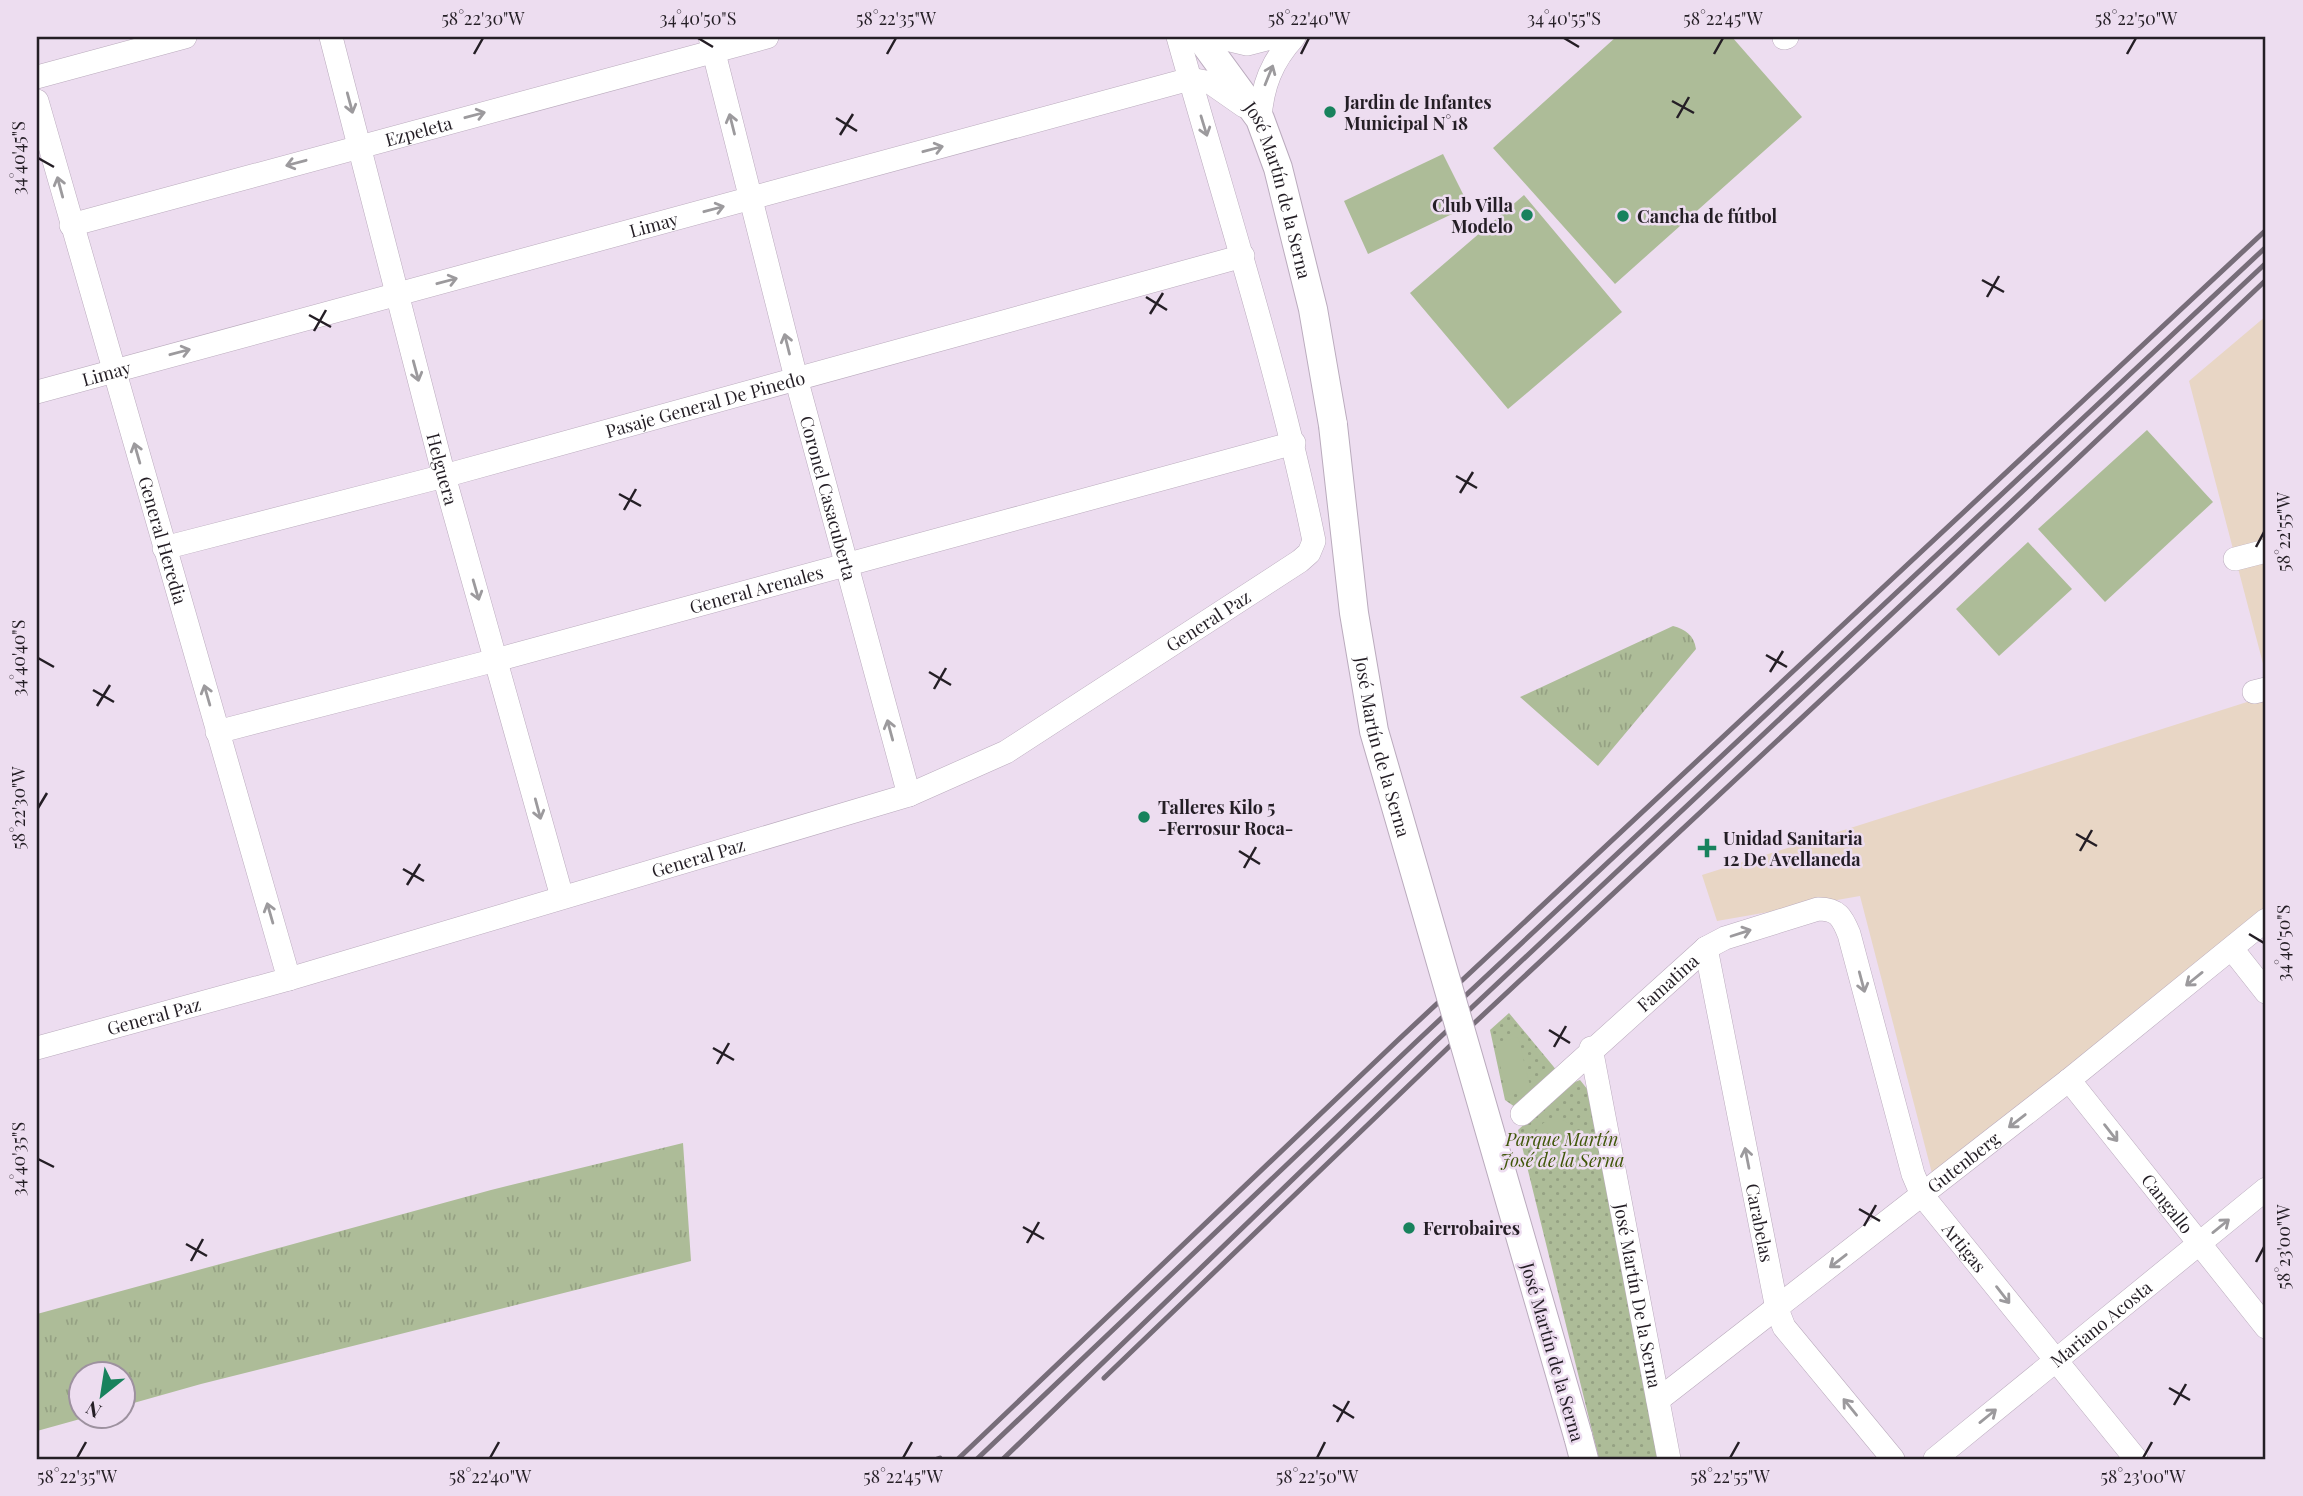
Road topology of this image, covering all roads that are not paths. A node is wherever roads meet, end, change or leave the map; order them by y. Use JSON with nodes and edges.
{"nodes":[{"id":1,"x":185,"y":37,"type":"edge"},
{"id":2,"x":331,"y":37,"type":"edge"},
{"id":3,"x":767,"y":37,"type":"edge"},
{"id":4,"x":1178,"y":37,"type":"edge"},
{"id":5,"x":1200,"y":37,"type":"edge"},
{"id":6,"x":1218,"y":37,"type":"edge"},
{"id":7,"x":1275,"y":37,"type":"edge"},
{"id":8,"x":1294,"y":37,"type":"edge"},
{"id":9,"x":712,"y":44,"type":"edge"},
{"id":10,"x":37,"y":77,"type":"edge"},
{"id":11,"x":1190,"y":79,"type":"junction"},
{"id":12,"x":37,"y":101,"type":"edge"},
{"id":13,"x":1260,"y":119,"type":"junction"},
{"id":14,"x":361,"y":145,"type":"junction"},
{"id":15,"x":750,"y":199,"type":"junction"},
{"id":16,"x":71,"y":225,"type":"junction"},
{"id":17,"x":1243,"y":256,"type":"junction"},
{"id":18,"x":397,"y":295,"type":"junction"},
{"id":19,"x":114,"y":370,"type":"junction"},
{"id":20,"x":796,"y":378,"type":"junction"},
{"id":21,"x":37,"y":392,"type":"edge"},
{"id":22,"x":1294,"y":443,"type":"junction"},
{"id":23,"x":444,"y":476,"type":"junction"},
{"id":24,"x":164,"y":548,"type":"junction"},
{"id":25,"x":2266,"y":551,"type":"edge"},
{"id":26,"x":2235,"y":559,"type":"dead end"},
{"id":27,"x":845,"y":563,"type":"junction"},
{"id":28,"x":496,"y":660,"type":"junction"},
{"id":29,"x":217,"y":732,"type":"junction"},
{"id":30,"x":909,"y":795,"type":"junction"},
{"id":31,"x":562,"y":897,"type":"junction"},
{"id":32,"x":1842,"y":917,"type":"joint"},
{"id":33,"x":2266,"y":920,"type":"edge"},
{"id":34,"x":1706,"y":948,"type":"junction"},
{"id":35,"x":2231,"y":949,"type":"junction"},
{"id":36,"x":289,"y":979,"type":"junction"},
{"id":37,"x":2266,"y":992,"type":"edge"},
{"id":38,"x":37,"y":1048,"type":"edge"},
{"id":39,"x":1591,"y":1048,"type":"junction"},
{"id":40,"x":2069,"y":1080,"type":"junction"},
{"id":41,"x":1522,"y":1114,"type":"dead end"},
{"id":42,"x":2266,"y":1189,"type":"edge"},
{"id":43,"x":1922,"y":1195,"type":"junction"},
{"id":44,"x":2199,"y":1244,"type":"junction"},
{"id":45,"x":1777,"y":1309,"type":"junction"},
{"id":46,"x":2266,"y":1327,"type":"edge"},
{"id":47,"x":2055,"y":1362,"type":"junction"},
{"id":48,"x":1658,"y":1400,"type":"junction"},
{"id":49,"x":1584,"y":1458,"type":"edge"},
{"id":50,"x":1669,"y":1459,"type":"edge"},
{"id":51,"x":1893,"y":1459,"type":"edge"},
{"id":52,"x":1935,"y":1459,"type":"edge"},
{"id":53,"x":2136,"y":1459,"type":"edge"}],
"edges":[{"from":1,"to":10,"type":"street"},
{"from":2,"to":14,"type":"street","name":"Helguera","one_way":true},
{"from":3,"to":9,"type":"street","name":"Ezpeleta"},
{"from":4,"to":11,"type":"street"},
{"from":5,"to":13,"type":"street","name":"José Martín de la Serna"},
{"from":6,"to":7,"type":"street"},
{"from":13,"to":8,"type":"street","one_way":true},
{"from":14,"to":9,"type":"street","name":"Ezpeleta","one_way":true},
{"from":15,"to":9,"type":"street","name":"Coronel Casacuberta","one_way":true},
{"from":11,"to":13,"type":"street"},
{"from":15,"to":11,"type":"street","name":"Limay","one_way":true},
{"from":11,"to":17,"type":"street","one_way":true},
{"from":16,"to":12,"type":"street","name":"General Heredia","one_way":true},
{"from":13,"to":49,"type":"street","name":"José Martín de la Serna","bridge":true},
{"from":14,"to":16,"type":"street","name":"Ezpeleta","one_way":true},
{"from":14,"to":18,"type":"street","name":"Helguera"},
{"from":18,"to":15,"type":"street","name":"Limay","one_way":true},
{"from":20,"to":15,"type":"street","name":"Coronel Casacuberta","one_way":true},
{"from":16,"to":19,"type":"street","name":"General Heredia"},
{"from":17,"to":20,"type":"street","name":"Pasaje General De Pinedo"},
{"from":17,"to":22,"type":"street"},
{"from":19,"to":18,"type":"street","name":"Limay","one_way":true},
{"from":18,"to":23,"type":"street","name":"Helguera","one_way":true},
{"from":19,"to":21,"type":"street","name":"Limay"},
{"from":24,"to":19,"type":"street","name":"General Heredia","one_way":true},
{"from":20,"to":23,"type":"street","name":"Pasaje General De Pinedo"},
{"from":20,"to":27,"type":"street","name":"Coronel Casacuberta"},
{"from":22,"to":27,"type":"street","name":"General Arenales"},
{"from":22,"to":30,"type":"street","name":"General Paz"},
{"from":23,"to":24,"type":"street","name":"Pasaje General De Pinedo"},
{"from":23,"to":28,"type":"street","name":"Helguera","one_way":true},
{"from":29,"to":24,"type":"street","name":"General Heredia","one_way":true},
{"from":25,"to":26,"type":"street"},
{"from":27,"to":28,"type":"street","name":"General Arenales"},
{"from":30,"to":27,"type":"street","name":"Coronel Casacuberta","one_way":true},
{"from":28,"to":29,"type":"street","name":"General Arenales"},
{"from":28,"to":31,"type":"street","name":"Helguera","one_way":true},
{"from":36,"to":29,"type":"street","name":"General Heredia","one_way":true},
{"from":30,"to":31,"type":"street","name":"General Paz"},
{"from":31,"to":36,"type":"street","name":"General Paz"},
{"from":34,"to":32,"type":"street","name":"Famatina","one_way":true},
{"from":32,"to":43,"type":"street","name":"Artigas","one_way":true},
{"from":33,"to":35,"type":"street","name":"Gutenberg"},
{"from":34,"to":39,"type":"street","name":"Famatina"},
{"from":45,"to":34,"type":"street","name":"Carabelas","one_way":true},
{"from":35,"to":37,"type":"street"},
{"from":35,"to":40,"type":"street","name":"Gutenberg","one_way":true},
{"from":36,"to":38,"type":"street","name":"General Paz"},
{"from":39,"to":41,"type":"street","name":"Famatina"},
{"from":39,"to":48,"type":"street","name":"José Martín De la Serna"},
{"from":40,"to":43,"type":"street","name":"Gutenberg","one_way":true},
{"from":40,"to":44,"type":"street","name":"Cangallo","one_way":true},
{"from":44,"to":42,"type":"street","name":"Mariano Acosta","one_way":true},
{"from":43,"to":45,"type":"street","name":"Gutenberg","one_way":true},
{"from":43,"to":47,"type":"street","name":"Artigas","one_way":true},
{"from":44,"to":46,"type":"street","name":"Cangallo"},
{"from":44,"to":47,"type":"street","name":"Mariano Acosta"},
{"from":45,"to":48,"type":"street","name":"Gutenberg"},
{"from":51,"to":45,"type":"street","name":"Carabelas","one_way":true},
{"from":52,"to":47,"type":"street","name":"Mariano Acosta","one_way":true},
{"from":47,"to":53,"type":"street","name":"Artigas"},
{"from":48,"to":50,"type":"street","name":"José Martín De la Serna"}]}
